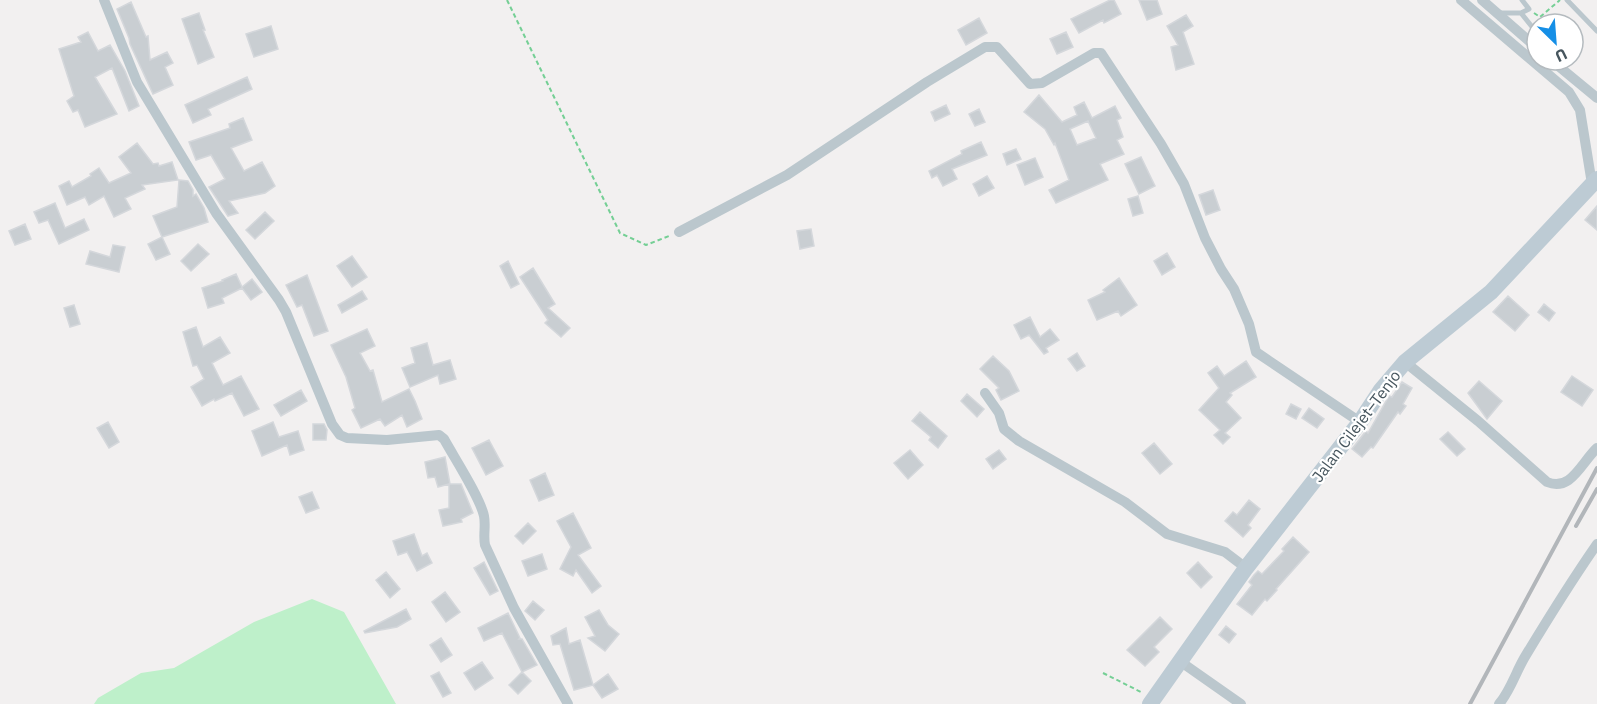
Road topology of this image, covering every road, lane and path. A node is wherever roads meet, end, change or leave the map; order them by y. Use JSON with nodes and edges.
{"nodes":[{"id":1,"x":104,"y":0,"type":"edge"},
{"id":2,"x":507,"y":0,"type":"edge"},
{"id":3,"x":1461,"y":0,"type":"edge"},
{"id":4,"x":1482,"y":0,"type":"edge"},
{"id":5,"x":1522,"y":0,"type":"edge"},
{"id":6,"x":1560,"y":0,"type":"edge"},
{"id":7,"x":1567,"y":0,"type":"edge"},
{"id":8,"x":1529,"y":9,"type":"junction"},
{"id":9,"x":1497,"y":13,"type":"junction"},
{"id":10,"x":1521,"y":13,"type":"junction"},
{"id":11,"x":1525,"y":18,"type":"edge"},
{"id":12,"x":1597,"y":31,"type":"edge"},
{"id":13,"x":1525,"y":37,"type":"edge"},
{"id":14,"x":1566,"y":72,"type":"edge"},
{"id":15,"x":1596,"y":97,"type":"edge"},
{"id":16,"x":1580,"y":110,"type":"junction"},
{"id":17,"x":1595,"y":181,"type":"edge"},
{"id":18,"x":679,"y":232,"type":"joint"},
{"id":19,"x":1406,"y":362,"type":"junction"},
{"id":20,"x":986,"y":393,"type":"dead end"},
{"id":21,"x":1360,"y":422,"type":"junction"},
{"id":22,"x":1597,"y":448,"type":"edge"},
{"id":23,"x":1597,"y":544,"type":"edge"},
{"id":24,"x":1246,"y":568,"type":"junction"},
{"id":25,"x":1181,"y":662,"type":"junction"},
{"id":26,"x":1103,"y":673,"type":"dead end"},
{"id":27,"x":1152,"y":701,"type":"edge"},
{"id":28,"x":568,"y":704,"type":"edge"},
{"id":29,"x":1241,"y":704,"type":"edge"},
{"id":30,"x":1499,"y":704,"type":"edge"}],
"edges":[{"from":1,"to":28,"type":"street"},
{"from":2,"to":18,"type":"path"},
{"from":3,"to":16,"type":"street"},
{"from":4,"to":9,"type":"street"},
{"from":5,"to":8,"type":"lane"},
{"from":6,"to":8,"type":"path"},
{"from":7,"to":12,"type":"lane"},
{"from":8,"to":10,"type":"lane"},
{"from":9,"to":10,"type":"lane"},
{"from":9,"to":13,"type":"street"},
{"from":10,"to":11,"type":"lane"},
{"from":14,"to":15,"type":"street"},
{"from":15,"to":16,"type":"street"},
{"from":16,"to":17,"type":"street"},
{"from":17,"to":19,"type":"main road","name":"Jalan Cilejet–Tenjo"},
{"from":18,"to":21,"type":"street"},
{"from":19,"to":21,"type":"main road","name":"Jalan Cilejet–Tenjo"},
{"from":19,"to":22,"type":"street"},
{"from":20,"to":24,"type":"street"},
{"from":21,"to":24,"type":"main road","name":"Jalan Cilejet–Tenjo"},
{"from":23,"to":30,"type":"street"},
{"from":24,"to":25,"type":"main road","name":"Jalan Cilejet–Tenjo"},
{"from":25,"to":27,"type":"main road","name":"Jalan Cilejet–Tenjo"},
{"from":25,"to":29,"type":"street"},
{"from":26,"to":27,"type":"path"}]}
